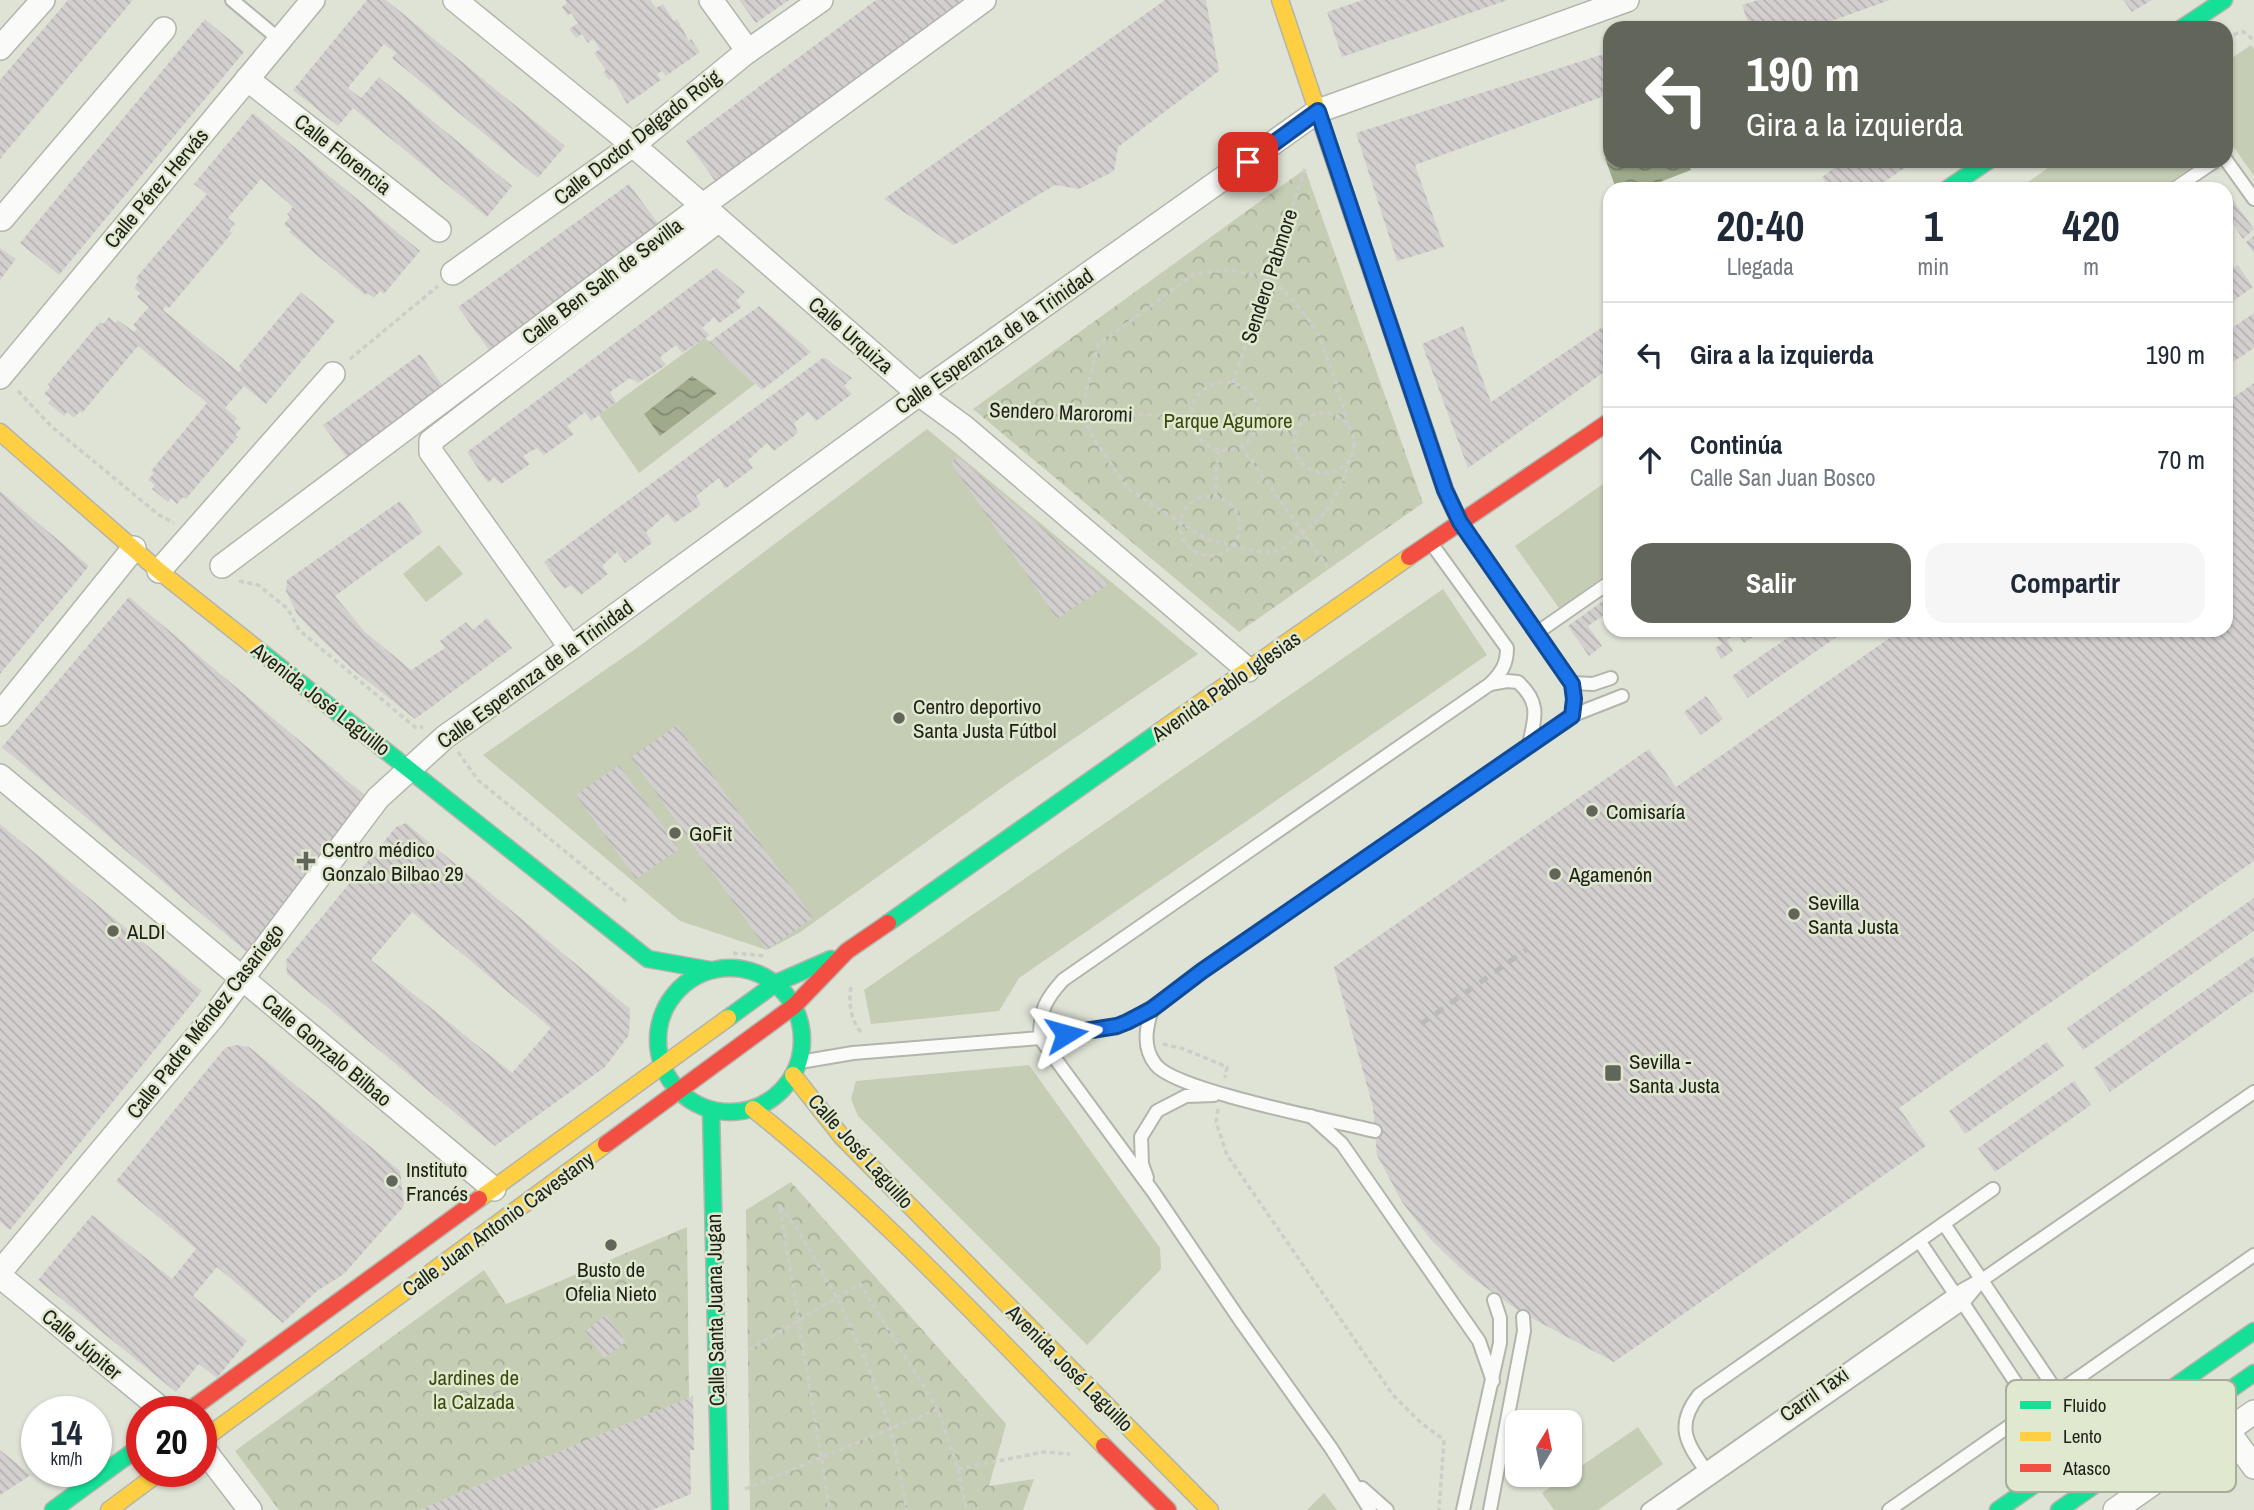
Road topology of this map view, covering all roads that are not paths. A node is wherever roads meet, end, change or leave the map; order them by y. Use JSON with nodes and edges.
{"nodes":[{"id":1,"x":43,"y":0,"type":"edge"},
{"id":2,"x":232,"y":0,"type":"edge"},
{"id":3,"x":313,"y":0,"type":"edge"},
{"id":4,"x":455,"y":0,"type":"edge"},
{"id":5,"x":711,"y":0,"type":"edge"},
{"id":6,"x":821,"y":0,"type":"edge"},
{"id":7,"x":985,"y":0,"type":"edge"},
{"id":8,"x":1280,"y":0,"type":"edge"},
{"id":9,"x":1627,"y":0,"type":"edge"},
{"id":10,"x":2224,"y":0,"type":"edge"},
{"id":11,"x":2202,"y":7,"type":"edge"},
{"id":12,"x":2189,"y":21,"type":"edge"},
{"id":13,"x":164,"y":29,"type":"dead end"},
{"id":14,"x":280,"y":40,"type":"junction"},
{"id":15,"x":0,"y":48,"type":"edge"},
{"id":16,"x":748,"y":51,"type":"junction"},
{"id":17,"x":247,"y":79,"type":"junction"},
{"id":18,"x":1318,"y":111,"type":"junction"},
{"id":19,"x":633,"y":145,"type":"junction"},
{"id":20,"x":1978,"y":168,"type":"edge"},
{"id":21,"x":2205,"y":168,"type":"edge"},
{"id":22,"x":2232,"y":168,"type":"edge"},
{"id":23,"x":1957,"y":182,"type":"edge"},
{"id":24,"x":2184,"y":182,"type":"edge"},
{"id":25,"x":2254,"y":199,"type":"edge"},
{"id":26,"x":710,"y":213,"type":"junction"},
{"id":27,"x":2,"y":219,"type":"dead end"},
{"id":28,"x":439,"y":230,"type":"dead end"},
{"id":29,"x":453,"y":274,"type":"road end"},
{"id":30,"x":333,"y":374,"type":"road end"},
{"id":31,"x":0,"y":376,"type":"edge"},
{"id":32,"x":919,"y":394,"type":"junction"},
{"id":33,"x":1603,"y":426,"type":"edge"},
{"id":34,"x":0,"y":432,"type":"edge"},
{"id":35,"x":1460,"y":522,"type":"junction"},
{"id":36,"x":1430,"y":542,"type":"junction"},
{"id":37,"x":134,"y":548,"type":"junction"},
{"id":38,"x":222,"y":566,"type":"road end"},
{"id":39,"x":159,"y":571,"type":"junction"},
{"id":40,"x":1603,"y":587,"type":"edge"},
{"id":41,"x":1538,"y":632,"type":"junction"},
{"id":42,"x":571,"y":648,"type":"junction"},
{"id":43,"x":1248,"y":670,"type":"junction"},
{"id":44,"x":1611,"y":678,"type":"dead end"},
{"id":45,"x":1490,"y":684,"type":"junction"},
{"id":46,"x":1572,"y":684,"type":"junction"},
{"id":47,"x":1622,"y":696,"type":"dead end"},
{"id":48,"x":0,"y":714,"type":"edge"},
{"id":49,"x":1572,"y":716,"type":"junction"},
{"id":50,"x":1530,"y":744,"type":"junction"},
{"id":51,"x":410,"y":770,"type":"junction"},
{"id":52,"x":0,"y":776,"type":"edge"},
{"id":53,"x":843,"y":954,"type":"junction"},
{"id":54,"x":710,"y":970,"type":"junction"},
{"id":55,"x":652,"y":973,"type":"junction"},
{"id":56,"x":241,"y":978,"type":"junction"},
{"id":57,"x":776,"y":983,"type":"junction"},
{"id":58,"x":794,"y":1006,"type":"junction"},
{"id":59,"x":1152,"y":1009,"type":"junction"},
{"id":60,"x":662,"y":1012,"type":"junction"},
{"id":61,"x":1040,"y":1038,"type":"junction"},
{"id":62,"x":662,"y":1067,"type":"junction"},
{"id":63,"x":797,"y":1069,"type":"junction"},
{"id":64,"x":678,"y":1091,"type":"junction"},
{"id":65,"x":2254,"y":1092,"type":"edge"},
{"id":66,"x":1221,"y":1094,"type":"junction"},
{"id":67,"x":753,"y":1109,"type":"junction"},
{"id":68,"x":711,"y":1110,"type":"junction"},
{"id":69,"x":1311,"y":1116,"type":"junction"},
{"id":70,"x":1375,"y":1131,"type":"dead end"},
{"id":71,"x":494,"y":1189,"type":"junction"},
{"id":72,"x":1993,"y":1189,"type":"dead end"},
{"id":73,"x":1154,"y":1193,"type":"junction"},
{"id":74,"x":1944,"y":1224,"type":"junction"},
{"id":75,"x":930,"y":1227,"type":"joint"},
{"id":76,"x":1920,"y":1242,"type":"junction"},
{"id":77,"x":904,"y":1244,"type":"joint"},
{"id":78,"x":2254,"y":1255,"type":"edge"},
{"id":79,"x":0,"y":1274,"type":"edge"},
{"id":80,"x":1982,"y":1280,"type":"junction"},
{"id":81,"x":1959,"y":1299,"type":"junction"},
{"id":82,"x":1494,"y":1300,"type":"dead end"},
{"id":83,"x":1523,"y":1317,"type":"dead end"},
{"id":84,"x":2254,"y":1331,"type":"edge"},
{"id":85,"x":2254,"y":1373,"type":"edge"},
{"id":86,"x":2013,"y":1380,"type":"edge"},
{"id":87,"x":2049,"y":1380,"type":"edge"},
{"id":88,"x":2074,"y":1380,"type":"edge"},
{"id":89,"x":2195,"y":1380,"type":"edge"},
{"id":90,"x":1493,"y":1381,"type":"junction"},
{"id":91,"x":2236,"y":1383,"type":"edge"},
{"id":92,"x":146,"y":1396,"type":"edge"},
{"id":93,"x":209,"y":1396,"type":"edge"},
{"id":94,"x":2254,"y":1412,"type":"edge"},
{"id":95,"x":2236,"y":1425,"type":"edge"},
{"id":96,"x":2006,"y":1429,"type":"edge"},
{"id":97,"x":217,"y":1431,"type":"edge"},
{"id":98,"x":2236,"y":1442,"type":"edge"},
{"id":99,"x":126,"y":1457,"type":"edge"},
{"id":100,"x":217,"y":1465,"type":"edge"},
{"id":101,"x":2254,"y":1466,"type":"edge"},
{"id":102,"x":1708,"y":1474,"type":"junction"},
{"id":103,"x":1352,"y":1478,"type":"junction"},
{"id":104,"x":140,"y":1487,"type":"edge"},
{"id":105,"x":2038,"y":1492,"type":"edge"},
{"id":106,"x":2070,"y":1492,"type":"edge"},
{"id":107,"x":2141,"y":1492,"type":"edge"},
{"id":108,"x":1462,"y":1509,"type":"edge"},
{"id":109,"x":53,"y":1510,"type":"edge"},
{"id":110,"x":109,"y":1510,"type":"edge"},
{"id":111,"x":250,"y":1510,"type":"edge"},
{"id":112,"x":720,"y":1510,"type":"edge"},
{"id":113,"x":1168,"y":1510,"type":"edge"},
{"id":114,"x":1210,"y":1510,"type":"edge"},
{"id":115,"x":1370,"y":1510,"type":"edge"},
{"id":116,"x":1387,"y":1510,"type":"edge"},
{"id":117,"x":1490,"y":1510,"type":"edge"},
{"id":118,"x":1648,"y":1510,"type":"edge"},
{"id":119,"x":1665,"y":1510,"type":"edge"},
{"id":120,"x":1889,"y":1510,"type":"edge"},
{"id":121,"x":1998,"y":1510,"type":"edge"},
{"id":122,"x":2059,"y":1510,"type":"edge"},
{"id":123,"x":2115,"y":1510,"type":"edge"}],
"edges":[{"from":1,"to":15,"type":"street"},
{"from":2,"to":14,"type":"lane"},
{"from":3,"to":14,"type":"street","name":"Calle Pérez Hervás"},
{"from":4,"to":19,"type":"street","name":"Calle Urquiza"},
{"from":5,"to":16,"type":"street"},
{"from":6,"to":16,"type":"street","name":"Calle Doctor Delgado Roig"},
{"from":7,"to":26,"type":"street","name":"Calle Ben Salh de Sevilla"},
{"from":8,"to":18,"type":"main road"},
{"from":9,"to":18,"type":"street","name":"Calle Esperanza de la Trinidad"},
{"from":10,"to":11,"type":"main road"},
{"from":11,"to":12,"type":"main road"},
{"from":13,"to":27,"type":"street"},
{"from":14,"to":17,"type":"street","name":"Calle Pérez Hervás"},
{"from":16,"to":19,"type":"street","name":"Calle Doctor Delgado Roig"},
{"from":17,"to":28,"type":"street","name":"Calle Florencia"},
{"from":17,"to":31,"type":"street","name":"Calle Pérez Hervás"},
{"from":18,"to":32,"type":"street","name":"Calle Esperanza de la Trinidad"},
{"from":18,"to":35,"type":"main road"},
{"from":19,"to":26,"type":"street","name":"Calle Urquiza"},
{"from":19,"to":29,"type":"street","name":"Calle Doctor Delgado Roig"},
{"from":20,"to":23,"type":"main road"},
{"from":21,"to":24,"type":"lane"},
{"from":22,"to":25,"type":"lane"},
{"from":26,"to":32,"type":"street","name":"Calle Urquiza"},
{"from":26,"to":38,"type":"street","name":"Calle Ben Salh de Sevilla"},
{"from":26,"to":42,"type":"street"},
{"from":30,"to":39,"type":"street"},
{"from":32,"to":42,"type":"street","name":"Calle Esperanza de la Trinidad"},
{"from":32,"to":43,"type":"street","name":"Calle Urquiza"},
{"from":33,"to":35,"type":"main road","name":"Avenida Pablo Iglesias"},
{"from":34,"to":37,"type":"main road","name":"Avenida José Laguillo"},
{"from":35,"to":36,"type":"main road","name":"Avenida Pablo Iglesias"},
{"from":35,"to":41,"type":"lane"},
{"from":36,"to":43,"type":"main road","name":"Avenida Pablo Iglesias"},
{"from":36,"to":45,"type":"lane"},
{"from":37,"to":39,"type":"main road","name":"Avenida José Laguillo"},
{"from":37,"to":48,"type":"street"},
{"from":39,"to":51,"type":"main road","name":"Avenida José Laguillo"},
{"from":40,"to":41,"type":"lane"},
{"from":41,"to":46,"type":"lane"},
{"from":42,"to":51,"type":"street","name":"Calle Esperanza de la Trinidad"},
{"from":43,"to":53,"type":"main road","name":"Avenida Pablo Iglesias"},
{"from":44,"to":46,"type":"lane"},
{"from":45,"to":50,"type":"lane"},
{"from":45,"to":61,"type":"lane"},
{"from":46,"to":49,"type":"lane"},
{"from":47,"to":49,"type":"lane"},
{"from":49,"to":50,"type":"lane"},
{"from":50,"to":59,"type":"lane"},
{"from":51,"to":55,"type":"main road","name":"Avenida José Laguillo"},
{"from":51,"to":56,"type":"street","name":"Calle Padre Méndez Casariego"},
{"from":52,"to":56,"type":"street","name":"Calle Gonzalo Bilbao"},
{"from":53,"to":57,"type":"main road","name":"Calle Juan Antonio Cavestany"},
{"from":53,"to":58,"type":"main road","name":"Calle Juan Antonio Cavestany"},
{"from":54,"to":55,"type":"main road"},
{"from":54,"to":57,"type":"main road"},
{"from":54,"to":60,"type":"main road"},
{"from":55,"to":60,"type":"main road"},
{"from":56,"to":71,"type":"street","name":"Calle Gonzalo Bilbao"},
{"from":56,"to":79,"type":"street","name":"Calle Padre Méndez Casariego"},
{"from":57,"to":58,"type":"main road"},
{"from":57,"to":62,"type":"main road","name":"Calle Juan Antonio Cavestany"},
{"from":58,"to":63,"type":"main road"},
{"from":58,"to":64,"type":"main road","name":"Calle Juan Antonio Cavestany"},
{"from":59,"to":61,"type":"lane"},
{"from":59,"to":66,"type":"lane"},
{"from":60,"to":62,"type":"main road"},
{"from":61,"to":63,"type":"lane"},
{"from":61,"to":73,"type":"lane"},
{"from":62,"to":64,"type":"main road"},
{"from":62,"to":71,"type":"main road","name":"Calle Juan Antonio Cavestany"},
{"from":63,"to":67,"type":"main road"},
{"from":63,"to":75,"type":"main road","name":"Calle José Laguillo"},
{"from":64,"to":68,"type":"main road"},
{"from":64,"to":97,"type":"main road","name":"Calle Juan Antonio Cavestany"},
{"from":65,"to":80,"type":"lane"},
{"from":66,"to":69,"type":"lane"},
{"from":66,"to":73,"type":"lane"},
{"from":67,"to":68,"type":"main road"},
{"from":67,"to":77,"type":"main road","name":"Calle José Laguillo"},
{"from":68,"to":112,"type":"main road","name":"Calle Santa Juana Jugan"},
{"from":69,"to":70,"type":"lane"},
{"from":69,"to":90,"type":"lane"},
{"from":71,"to":93,"type":"main road","name":"Calle Juan Antonio Cavestany"},
{"from":72,"to":74,"type":"lane"},
{"from":73,"to":103,"type":"lane"},
{"from":74,"to":76,"type":"lane"},
{"from":74,"to":80,"type":"lane"},
{"from":75,"to":114,"type":"main road","name":"Avenida José Laguillo"},
{"from":76,"to":81,"type":"lane"},
{"from":76,"to":102,"type":"lane"},
{"from":77,"to":113,"type":"main road","name":"Avenida José Laguillo"},
{"from":78,"to":88,"type":"lane"},
{"from":79,"to":92,"type":"street","name":"Calle Júpiter"},
{"from":80,"to":81,"type":"lane"},
{"from":80,"to":87,"type":"lane"},
{"from":81,"to":86,"type":"lane"},
{"from":81,"to":102,"type":"lane"},
{"from":82,"to":90,"type":"lane"},
{"from":83,"to":117,"type":"lane"},
{"from":84,"to":89,"type":"main road"},
{"from":85,"to":91,"type":"main road"},
{"from":90,"to":108,"type":"lane"},
{"from":94,"to":95,"type":"street"},
{"from":96,"to":120,"type":"lane"},
{"from":98,"to":101,"type":"street"},
{"from":99,"to":109,"type":"main road"},
{"from":100,"to":111,"type":"street"},
{"from":102,"to":118,"type":"lane"},
{"from":102,"to":119,"type":"lane"},
{"from":103,"to":115,"type":"lane"},
{"from":103,"to":116,"type":"lane"},
{"from":104,"to":110,"type":"main road"},
{"from":105,"to":121,"type":"main road"},
{"from":106,"to":122,"type":"main road"},
{"from":107,"to":123,"type":"street"}]}
